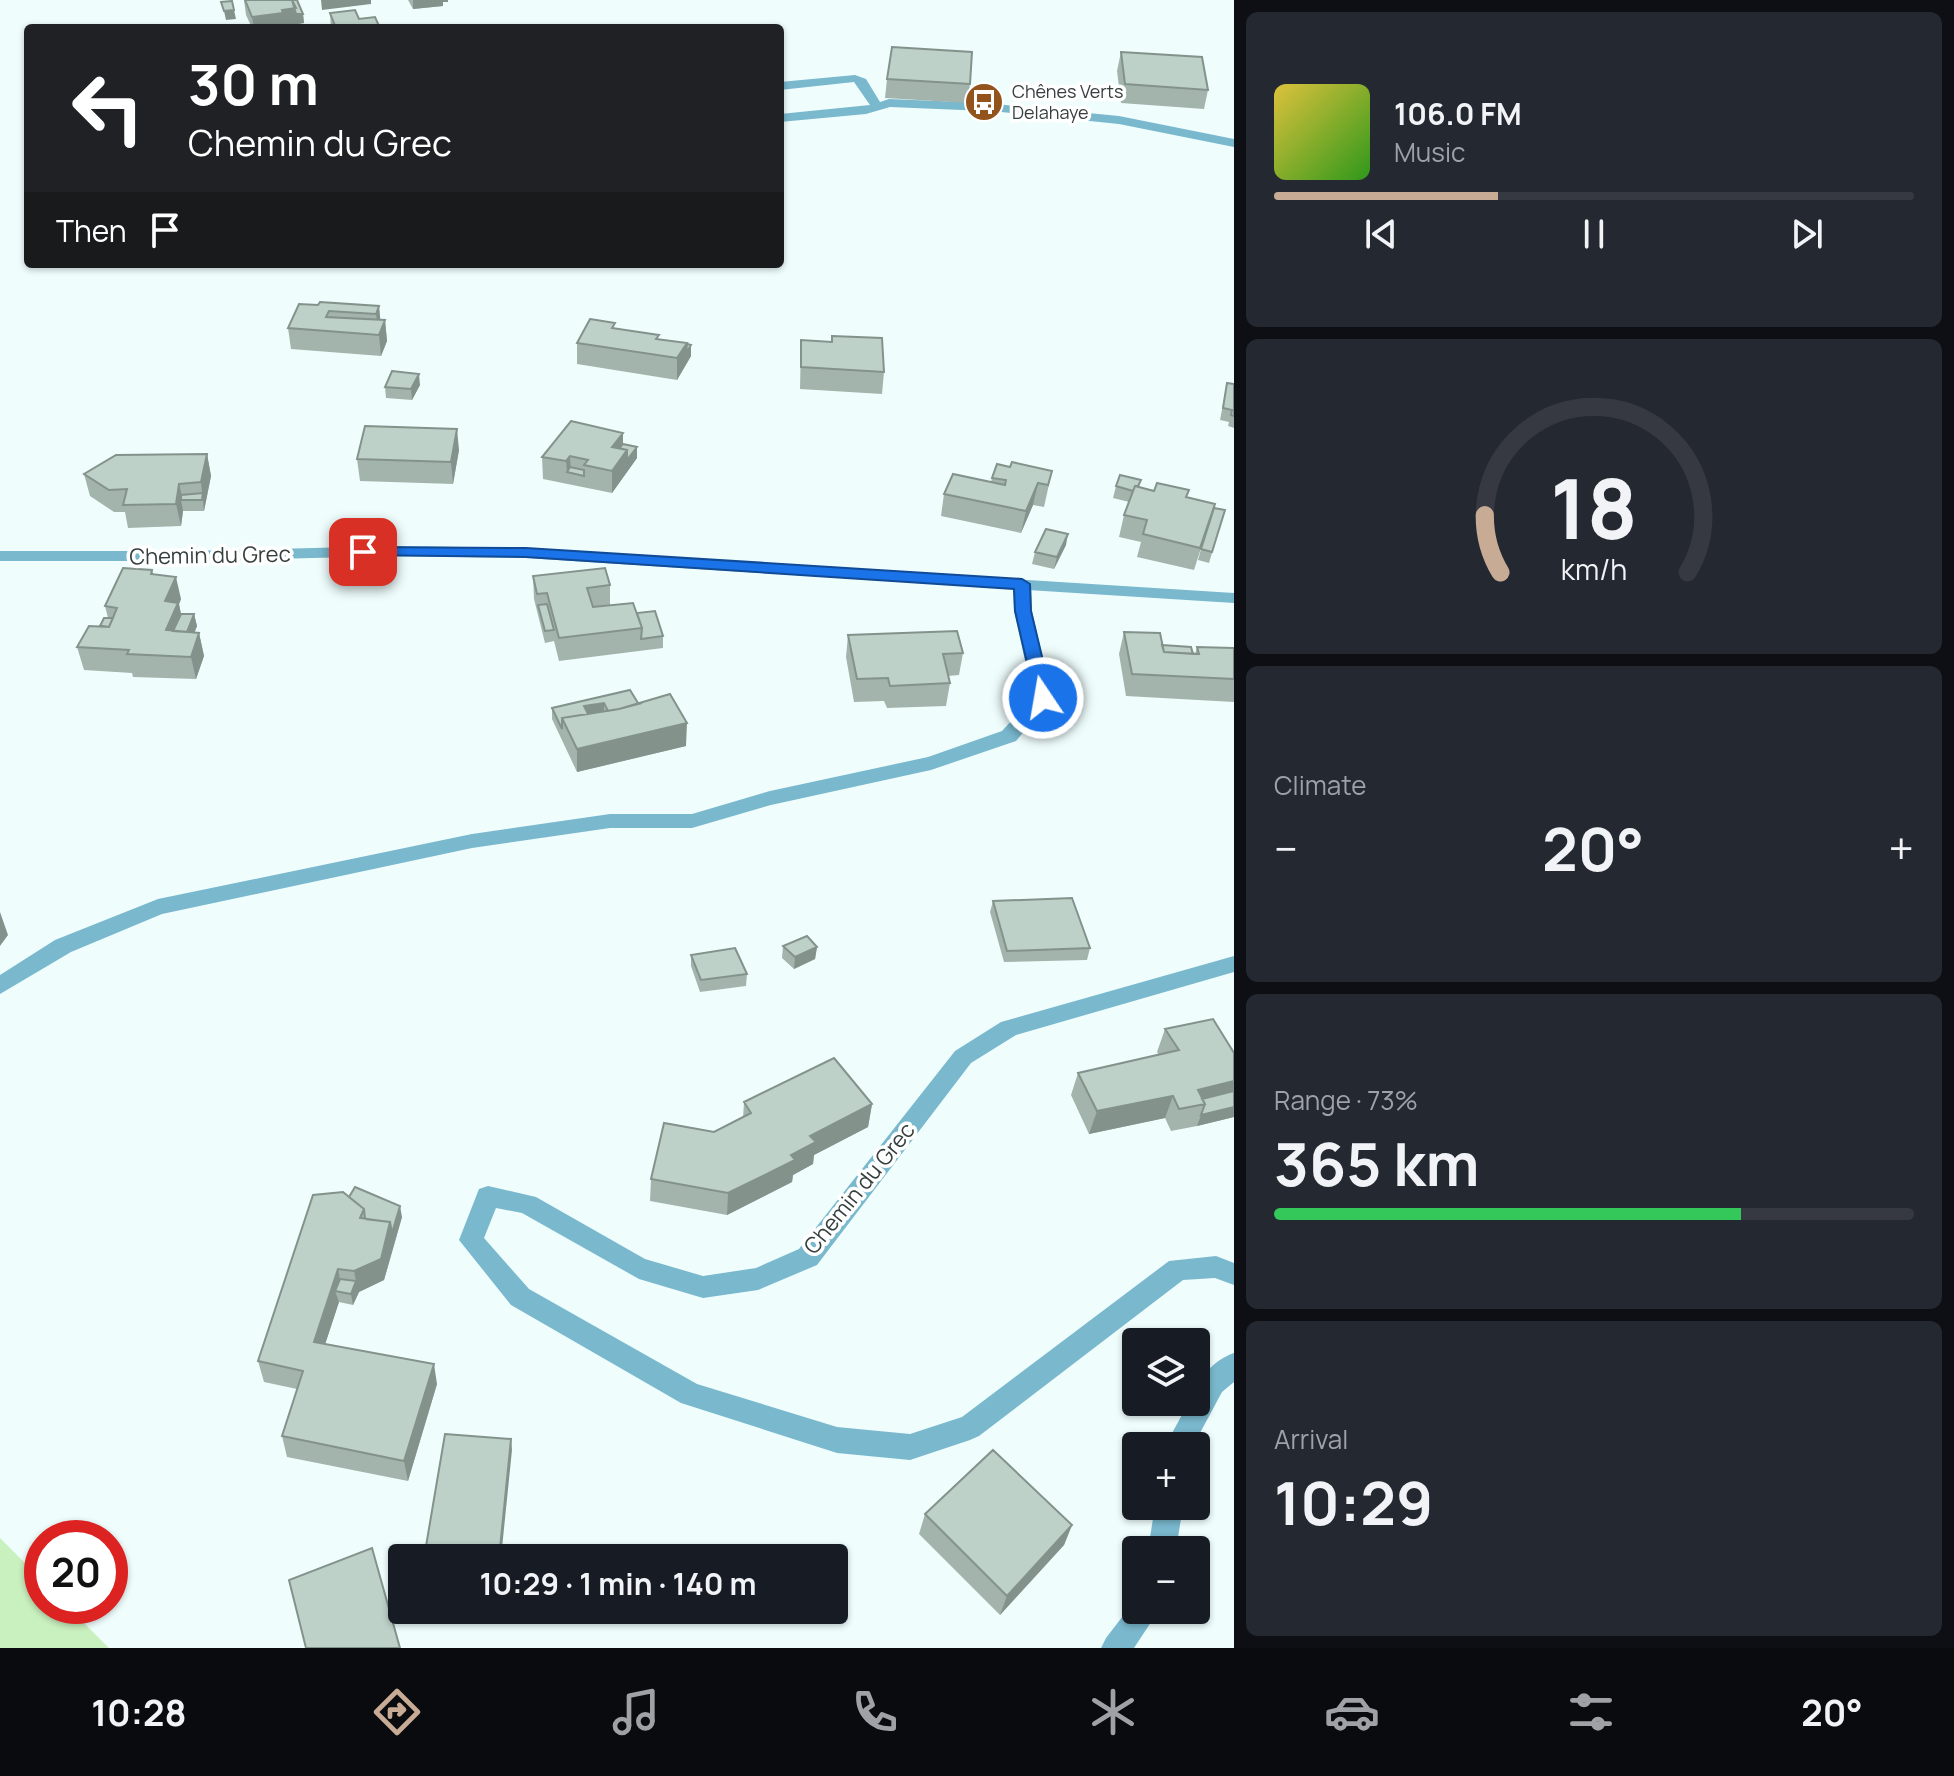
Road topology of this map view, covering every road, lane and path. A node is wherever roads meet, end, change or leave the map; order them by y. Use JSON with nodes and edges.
{"nodes":[{"id":1,"x":784,"y":86,"type":"edge"},
{"id":2,"x":876,"y":105,"type":"junction"},
{"id":3,"x":784,"y":118,"type":"edge"},
{"id":4,"x":1234,"y":143,"type":"edge"},
{"id":5,"x":0,"y":556,"type":"edge"},
{"id":6,"x":1022,"y":584,"type":"junction"},
{"id":7,"x":1234,"y":598,"type":"edge"},
{"id":8,"x":1234,"y":964,"type":"edge"},
{"id":9,"x":0,"y":986,"type":"edge"},
{"id":10,"x":1234,"y":1274,"type":"edge"},
{"id":11,"x":1234,"y":1365,"type":"edge"},
{"id":12,"x":1187,"y":1432,"type":"edge"},
{"id":13,"x":1134,"y":1624,"type":"edge"},
{"id":14,"x":1116,"y":1648,"type":"edge"}],
"edges":[{"from":1,"to":2,"type":"street"},
{"from":2,"to":3,"type":"street"},
{"from":2,"to":4,"type":"street"},
{"from":5,"to":6,"type":"street","name":"Chemin du Grec"},
{"from":6,"to":7,"type":"street","name":"Chemin du Grec"},
{"from":6,"to":9,"type":"street"},
{"from":8,"to":10,"type":"street","name":"Chemin du Grec"},
{"from":11,"to":12,"type":"street"},
{"from":13,"to":14,"type":"street"}]}
